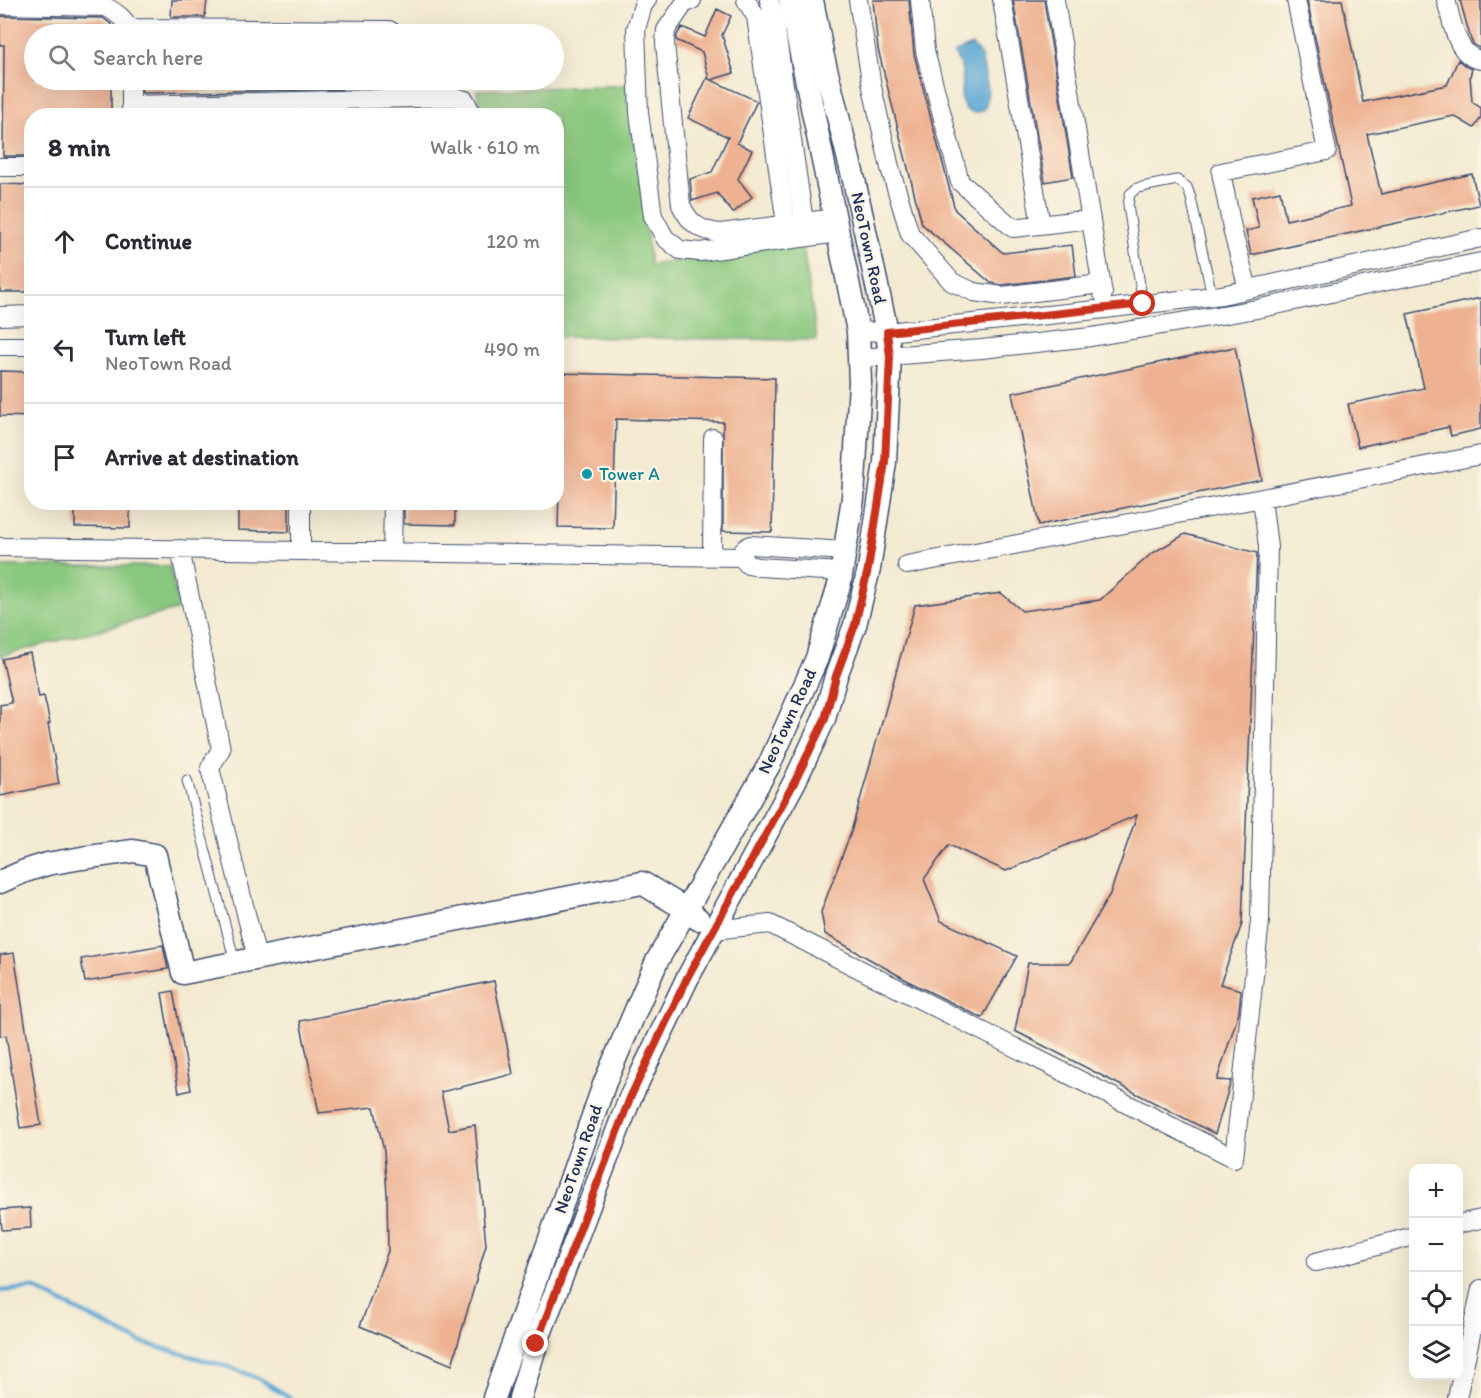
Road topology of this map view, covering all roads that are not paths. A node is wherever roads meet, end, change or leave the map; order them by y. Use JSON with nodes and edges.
{"nodes":[{"id":1,"x":647,"y":0,"type":"edge"},
{"id":2,"x":692,"y":0,"type":"edge"},
{"id":3,"x":746,"y":0,"type":"edge"},
{"id":4,"x":769,"y":0,"type":"edge"},
{"id":5,"x":790,"y":0,"type":"edge"},
{"id":6,"x":812,"y":0,"type":"edge"},
{"id":7,"x":858,"y":0,"type":"edge"},
{"id":8,"x":920,"y":0,"type":"edge"},
{"id":9,"x":1002,"y":0,"type":"edge"},
{"id":10,"x":1055,"y":0,"type":"edge"},
{"id":11,"x":1296,"y":0,"type":"edge"},
{"id":12,"x":1446,"y":0,"type":"edge"},
{"id":13,"x":0,"y":5,"type":"edge"},
{"id":14,"x":126,"y":24,"type":"edge"},
{"id":15,"x":1481,"y":60,"type":"edge"},
{"id":16,"x":131,"y":90,"type":"edge"},
{"id":17,"x":397,"y":90,"type":"edge"},
{"id":18,"x":397,"y":98,"type":"junction"},
{"id":19,"x":131,"y":108,"type":"edge"},
{"id":20,"x":175,"y":108,"type":"edge"},
{"id":21,"x":469,"y":108,"type":"edge"},
{"id":22,"x":0,"y":167,"type":"edge"},
{"id":23,"x":24,"y":167,"type":"edge"},
{"id":24,"x":1091,"y":219,"type":"junction"},
{"id":25,"x":795,"y":223,"type":"junction"},
{"id":26,"x":1041,"y":225,"type":"junction"},
{"id":27,"x":837,"y":226,"type":"junction"},
{"id":28,"x":1481,"y":238,"type":"edge"},
{"id":29,"x":1481,"y":262,"type":"edge"},
{"id":30,"x":1248,"y":289,"type":"junction"},
{"id":31,"x":1103,"y":295,"type":"junction"},
{"id":32,"x":1212,"y":296,"type":"junction"},
{"id":33,"x":1143,"y":304,"type":"junction"},
{"id":34,"x":24,"y":315,"type":"edge"},
{"id":35,"x":0,"y":316,"type":"edge"},
{"id":36,"x":858,"y":331,"type":"junction"},
{"id":37,"x":887,"y":332,"type":"junction"},
{"id":38,"x":0,"y":346,"type":"edge"},
{"id":39,"x":24,"y":346,"type":"edge"},
{"id":40,"x":890,"y":357,"type":"junction"},
{"id":41,"x":859,"y":358,"type":"junction"},
{"id":42,"x":713,"y":438,"type":"dead end"},
{"id":43,"x":1481,"y":455,"type":"edge"},
{"id":44,"x":1262,"y":498,"type":"junction"},
{"id":45,"x":301,"y":510,"type":"edge"},
{"id":46,"x":393,"y":510,"type":"edge"},
{"id":47,"x":0,"y":547,"type":"edge"},
{"id":48,"x":180,"y":549,"type":"junction"},
{"id":49,"x":301,"y":551,"type":"junction"},
{"id":50,"x":392,"y":552,"type":"junction"},
{"id":51,"x":712,"y":557,"type":"junction"},
{"id":52,"x":843,"y":561,"type":"junction"},
{"id":53,"x":907,"y":565,"type":"dead end"},
{"id":54,"x":187,"y":780,"type":"dead end"},
{"id":55,"x":0,"y":882,"type":"edge"},
{"id":56,"x":687,"y":910,"type":"junction"},
{"id":57,"x":713,"y":930,"type":"junction"},
{"id":58,"x":246,"y":960,"type":"junction"},
{"id":59,"x":1481,"y":1219,"type":"edge"},
{"id":60,"x":1463,"y":1223,"type":"edge"},
{"id":61,"x":1409,"y":1237,"type":"edge"},
{"id":62,"x":1316,"y":1262,"type":"dead end"},
{"id":63,"x":1481,"y":1289,"type":"edge"},
{"id":64,"x":494,"y":1398,"type":"edge"},
{"id":65,"x":520,"y":1398,"type":"edge"},
{"id":66,"x":1457,"y":1398,"type":"edge"}],
"edges":[{"from":1,"to":27,"type":"street"},
{"from":2,"to":25,"type":"street"},
{"from":3,"to":25,"type":"street"},
{"from":4,"to":25,"type":"street"},
{"from":5,"to":27,"type":"street","name":"NeoTown Road"},
{"from":6,"to":37,"type":"street","name":"NeoTown Road"},
{"from":7,"to":31,"type":"street"},
{"from":8,"to":26,"type":"street"},
{"from":9,"to":26,"type":"street"},
{"from":10,"to":24,"type":"street"},
{"from":11,"to":30,"type":"street"},
{"from":12,"to":15,"type":"street"},
{"from":13,"to":14,"type":"street"},
{"from":16,"to":19,"type":"street"},
{"from":17,"to":18,"type":"street"},
{"from":18,"to":20,"type":"street"},
{"from":18,"to":21,"type":"street"},
{"from":22,"to":23,"type":"street"},
{"from":24,"to":26,"type":"street"},
{"from":24,"to":31,"type":"street"},
{"from":25,"to":27,"type":"street"},
{"from":27,"to":36,"type":"street","name":"NeoTown Road"},
{"from":28,"to":30,"type":"street"},
{"from":29,"to":40,"type":"street"},
{"from":30,"to":32,"type":"street"},
{"from":31,"to":33,"type":"street"},
{"from":31,"to":37,"type":"street"},
{"from":32,"to":33,"type":"street"},
{"from":32,"to":33,"type":"lane"},
{"from":34,"to":35,"type":"street"},
{"from":36,"to":37,"type":"street"},
{"from":36,"to":41,"type":"street","name":"NeoTown Road"},
{"from":37,"to":40,"type":"street","name":"NeoTown Road"},
{"from":38,"to":39,"type":"street"},
{"from":40,"to":41,"type":"street"},
{"from":40,"to":57,"type":"street","name":"NeoTown Road"},
{"from":41,"to":52,"type":"street","name":"NeoTown Road"},
{"from":42,"to":51,"type":"street"},
{"from":43,"to":44,"type":"street"},
{"from":44,"to":53,"type":"street"},
{"from":44,"to":57,"type":"street"},
{"from":45,"to":49,"type":"street"},
{"from":46,"to":50,"type":"street"},
{"from":47,"to":48,"type":"street"},
{"from":48,"to":49,"type":"street"},
{"from":48,"to":58,"type":"street"},
{"from":49,"to":50,"type":"street"},
{"from":50,"to":51,"type":"street"},
{"from":51,"to":52,"type":"street"},
{"from":52,"to":56,"type":"street","name":"NeoTown Road"},
{"from":54,"to":58,"type":"lane"},
{"from":55,"to":58,"type":"street"},
{"from":56,"to":57,"type":"street"},
{"from":56,"to":58,"type":"street"},
{"from":56,"to":64,"type":"street","name":"NeoTown Road"},
{"from":57,"to":65,"type":"street","name":"NeoTown Road"},
{"from":59,"to":60,"type":"street"},
{"from":61,"to":62,"type":"street"},
{"from":63,"to":66,"type":"street"}]}
